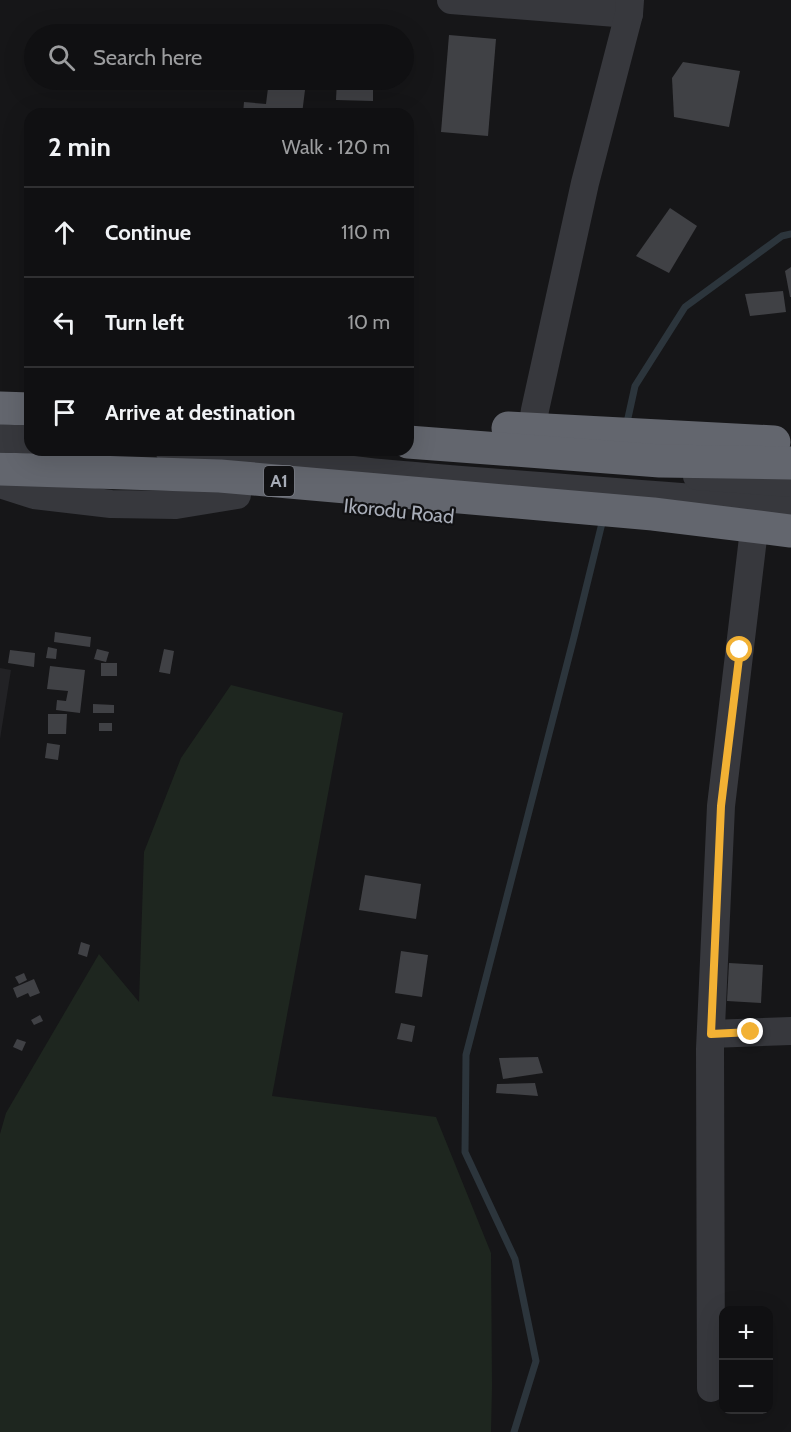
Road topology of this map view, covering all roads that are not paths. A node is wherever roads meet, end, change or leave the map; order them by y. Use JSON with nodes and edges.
{"nodes":[{"id":1,"x":451,"y":0,"type":"edge"},
{"id":2,"x":629,"y":7,"type":"edge"},
{"id":3,"x":414,"y":422,"type":"edge"},
{"id":4,"x":532,"y":429,"type":"junction"},
{"id":5,"x":0,"y":438,"type":"edge"},
{"id":6,"x":24,"y":440,"type":"edge"},
{"id":7,"x":414,"y":443,"type":"edge"},
{"id":8,"x":791,"y":443,"type":"edge"},
{"id":9,"x":238,"y":456,"type":"edge"},
{"id":10,"x":791,"y":463,"type":"edge"},
{"id":11,"x":3,"y":474,"type":"edge"},
{"id":12,"x":562,"y":479,"type":"junction"},
{"id":13,"x":791,"y":483,"type":"edge"},
{"id":14,"x":657,"y":485,"type":"junction"},
{"id":15,"x":791,"y":506,"type":"edge"},
{"id":16,"x":791,"y":531,"type":"edge"},
{"id":17,"x":753,"y":538,"type":"junction"},
{"id":18,"x":791,"y":541,"type":"edge"},
{"id":19,"x":791,"y":1030,"type":"edge"},
{"id":20,"x":711,"y":1034,"type":"junction"},
{"id":21,"x":711,"y":1388,"type":"dead end"}],
"edges":[{"from":1,"to":2,"type":"street"},
{"from":2,"to":4,"type":"street"},
{"from":3,"to":4,"type":"highway","name":"Ikorodu Road","number":"A1"},
{"from":4,"to":12,"type":"highway","name":"Ikorodu Road","number":"A1"},
{"from":5,"to":6,"type":"street"},
{"from":7,"to":12,"type":"highway","name":"Ikorodu Road","number":"A1"},
{"from":8,"to":14,"type":"highway","name":"Ikorodu Road","number":"A1"},
{"from":9,"to":12,"type":"street"},
{"from":10,"to":14,"type":"highway","name":"Ikorodu Road","number":"A1"},
{"from":11,"to":12,"type":"highway","name":"Ikorodu Road","number":"A1"},
{"from":11,"to":12,"type":"highway","name":"Ikorodu Road","number":"A1"},
{"from":12,"to":14,"type":"highway","name":"Ikorodu Road","number":"A1"},
{"from":12,"to":14,"type":"highway","name":"Ikorodu Road","number":"A1"},
{"from":13,"to":14,"type":"street"},
{"from":14,"to":15,"type":"street"},
{"from":14,"to":16,"type":"highway","name":"Ikorodu Road","number":"A1"},
{"from":14,"to":17,"type":"highway","name":"Ikorodu Road","number":"A1"},
{"from":17,"to":18,"type":"highway","name":"Ikorodu Road","number":"A1"},
{"from":17,"to":20,"type":"street"},
{"from":19,"to":20,"type":"street"},
{"from":20,"to":21,"type":"street"}]}
